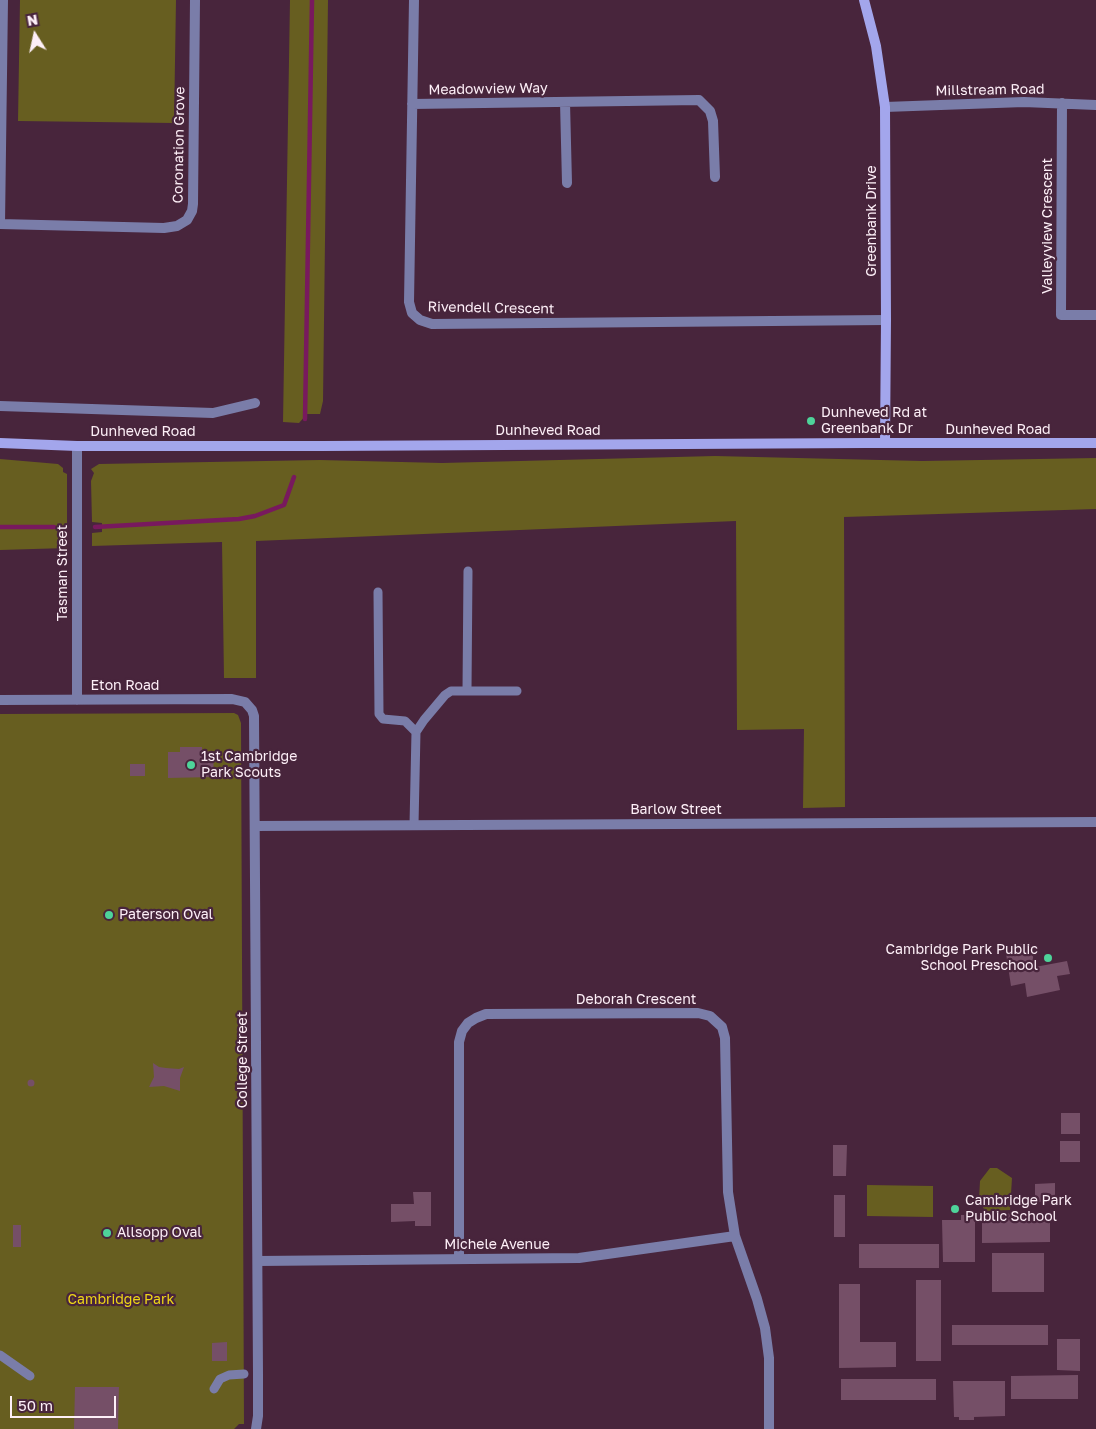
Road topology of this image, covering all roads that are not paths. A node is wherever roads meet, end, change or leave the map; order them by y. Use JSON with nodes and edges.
{"nodes":[{"id":1,"x":4,"y":0,"type":"edge"},
{"id":2,"x":196,"y":0,"type":"edge"},
{"id":3,"x":414,"y":0,"type":"edge"},
{"id":4,"x":864,"y":0,"type":"edge"},
{"id":5,"x":565,"y":102,"type":"junction"},
{"id":6,"x":1062,"y":103,"type":"junction"},
{"id":7,"x":412,"y":104,"type":"junction"},
{"id":8,"x":1096,"y":105,"type":"edge"},
{"id":9,"x":885,"y":106,"type":"junction"},
{"id":10,"x":715,"y":177,"type":"dead end"},
{"id":11,"x":567,"y":183,"type":"dead end"},
{"id":12,"x":0,"y":224,"type":"edge"},
{"id":13,"x":1096,"y":314,"type":"edge"},
{"id":14,"x":886,"y":320,"type":"junction"},
{"id":15,"x":255,"y":403,"type":"dead end"},
{"id":16,"x":0,"y":406,"type":"edge"},
{"id":17,"x":0,"y":443,"type":"edge"},
{"id":18,"x":885,"y":443,"type":"junction"},
{"id":19,"x":1096,"y":443,"type":"edge"},
{"id":20,"x":77,"y":446,"type":"junction"},
{"id":21,"x":468,"y":571,"type":"dead end"},
{"id":22,"x":378,"y":592,"type":"dead end"},
{"id":23,"x":467,"y":690,"type":"junction"},
{"id":24,"x":517,"y":690,"type":"dead end"},
{"id":25,"x":0,"y":700,"type":"edge"},
{"id":26,"x":77,"y":700,"type":"junction"},
{"id":27,"x":249,"y":706,"type":"joint"},
{"id":28,"x":416,"y":732,"type":"junction"},
{"id":29,"x":1096,"y":822,"type":"edge"},
{"id":30,"x":414,"y":825,"type":"junction"},
{"id":31,"x":255,"y":826,"type":"junction"},
{"id":32,"x":735,"y":1236,"type":"junction"},
{"id":33,"x":460,"y":1259,"type":"junction"},
{"id":34,"x":258,"y":1261,"type":"junction"},
{"id":35,"x":0,"y":1355,"type":"edge"},
{"id":36,"x":244,"y":1374,"type":"dead end"},
{"id":37,"x":30,"y":1376,"type":"dead end"},
{"id":38,"x":214,"y":1389,"type":"dead end"},
{"id":39,"x":258,"y":1416,"type":"junction"},
{"id":40,"x":256,"y":1429,"type":"edge"},
{"id":41,"x":261,"y":1429,"type":"edge"},
{"id":42,"x":769,"y":1429,"type":"edge"}],
"edges":[{"from":1,"to":12,"type":"street"},
{"from":2,"to":12,"type":"street","name":"Coronation Grove"},
{"from":3,"to":7,"type":"street","name":"Rivendell Crescent"},
{"from":4,"to":9,"type":"main road","name":"Greenbank Drive"},
{"from":5,"to":7,"type":"street","name":"Meadowview Way"},
{"from":5,"to":10,"type":"street","name":"Meadowview Way"},
{"from":5,"to":11,"type":"street","name":"Meadowview Way"},
{"from":6,"to":8,"type":"street","name":"Millstream Road"},
{"from":6,"to":9,"type":"street","name":"Millstream Road"},
{"from":6,"to":13,"type":"street","name":"Valleyview Crescent"},
{"from":7,"to":14,"type":"street","name":"Rivendell Crescent"},
{"from":9,"to":14,"type":"main road","name":"Greenbank Drive"},
{"from":14,"to":18,"type":"main road","name":"Greenbank Drive"},
{"from":15,"to":16,"type":"street","name":"Dunheved Road"},
{"from":17,"to":20,"type":"main road","name":"Dunheved Road"},
{"from":18,"to":19,"type":"main road","name":"Dunheved Road"},
{"from":18,"to":20,"type":"main road","name":"Dunheved Road"},
{"from":20,"to":26,"type":"street","name":"Tasman Street"},
{"from":21,"to":23,"type":"lane"},
{"from":22,"to":28,"type":"lane"},
{"from":23,"to":24,"type":"lane"},
{"from":23,"to":28,"type":"lane"},
{"from":25,"to":26,"type":"street","name":"Eton Road"},
{"from":26,"to":27,"type":"street","name":"Eton Road"},
{"from":27,"to":31,"type":"street","name":"College Street"},
{"from":28,"to":30,"type":"lane"},
{"from":29,"to":30,"type":"street","name":"Barlow Street"},
{"from":30,"to":31,"type":"street","name":"Barlow Street"},
{"from":31,"to":34,"type":"street","name":"College Street"},
{"from":32,"to":33,"type":"street","name":"Michele Avenue"},
{"from":32,"to":33,"type":"street","name":"Deborah Crescent"},
{"from":32,"to":42,"type":"street","name":"Deborah Crescent"},
{"from":33,"to":34,"type":"street","name":"Michele Avenue"},
{"from":34,"to":39,"type":"street","name":"College Street"},
{"from":35,"to":37,"type":"lane"},
{"from":36,"to":38,"type":"lane"},
{"from":39,"to":40,"type":"street","name":"College Street"},
{"from":39,"to":41,"type":"street","name":"College Street"}]}
